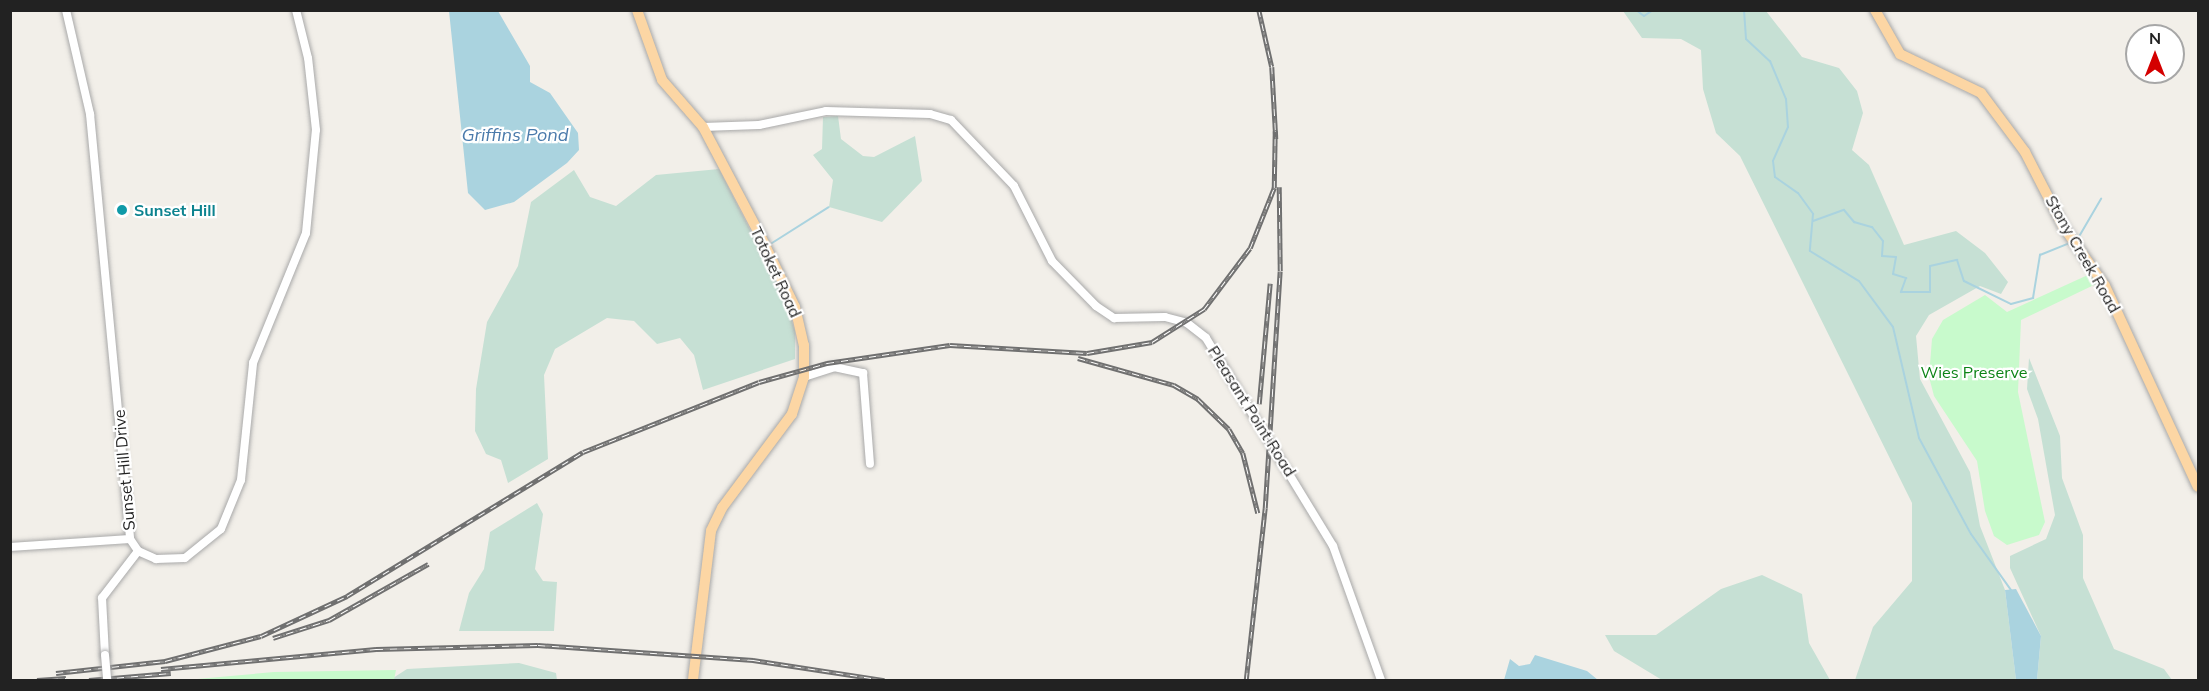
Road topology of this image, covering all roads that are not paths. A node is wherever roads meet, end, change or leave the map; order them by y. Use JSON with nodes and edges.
{"nodes":[{"id":1,"x":66,"y":10,"type":"edge"},
{"id":2,"x":296,"y":10,"type":"edge"},
{"id":3,"x":637,"y":10,"type":"edge"},
{"id":4,"x":1875,"y":10,"type":"edge"},
{"id":5,"x":703,"y":127,"type":"junction"},
{"id":6,"x":804,"y":378,"type":"junction"},
{"id":7,"x":870,"y":464,"type":"dead end"},
{"id":8,"x":2199,"y":487,"type":"edge"},
{"id":9,"x":130,"y":539,"type":"junction"},
{"id":10,"x":10,"y":547,"type":"edge"},
{"id":11,"x":138,"y":551,"type":"junction"},
{"id":12,"x":107,"y":681,"type":"edge"},
{"id":13,"x":693,"y":681,"type":"edge"},
{"id":14,"x":1381,"y":681,"type":"edge"}],
"edges":[{"from":1,"to":9,"type":"street","name":"Sunset Hill Drive"},
{"from":2,"to":11,"type":"street","name":"Sunset Hill Drive"},
{"from":3,"to":5,"type":"main road","name":"Totoket Road"},
{"from":4,"to":8,"type":"main road","name":"Stony Creek Road"},
{"from":5,"to":6,"type":"main road","name":"Totoket Road"},
{"from":5,"to":14,"type":"street","name":"Pleasant Point Road"},
{"from":6,"to":7,"type":"street"},
{"from":6,"to":13,"type":"main road","name":"Totoket Road"},
{"from":9,"to":10,"type":"street"},
{"from":9,"to":11,"type":"street","name":"Sunset Hill Drive"},
{"from":11,"to":12,"type":"street","bridge":true}]}
